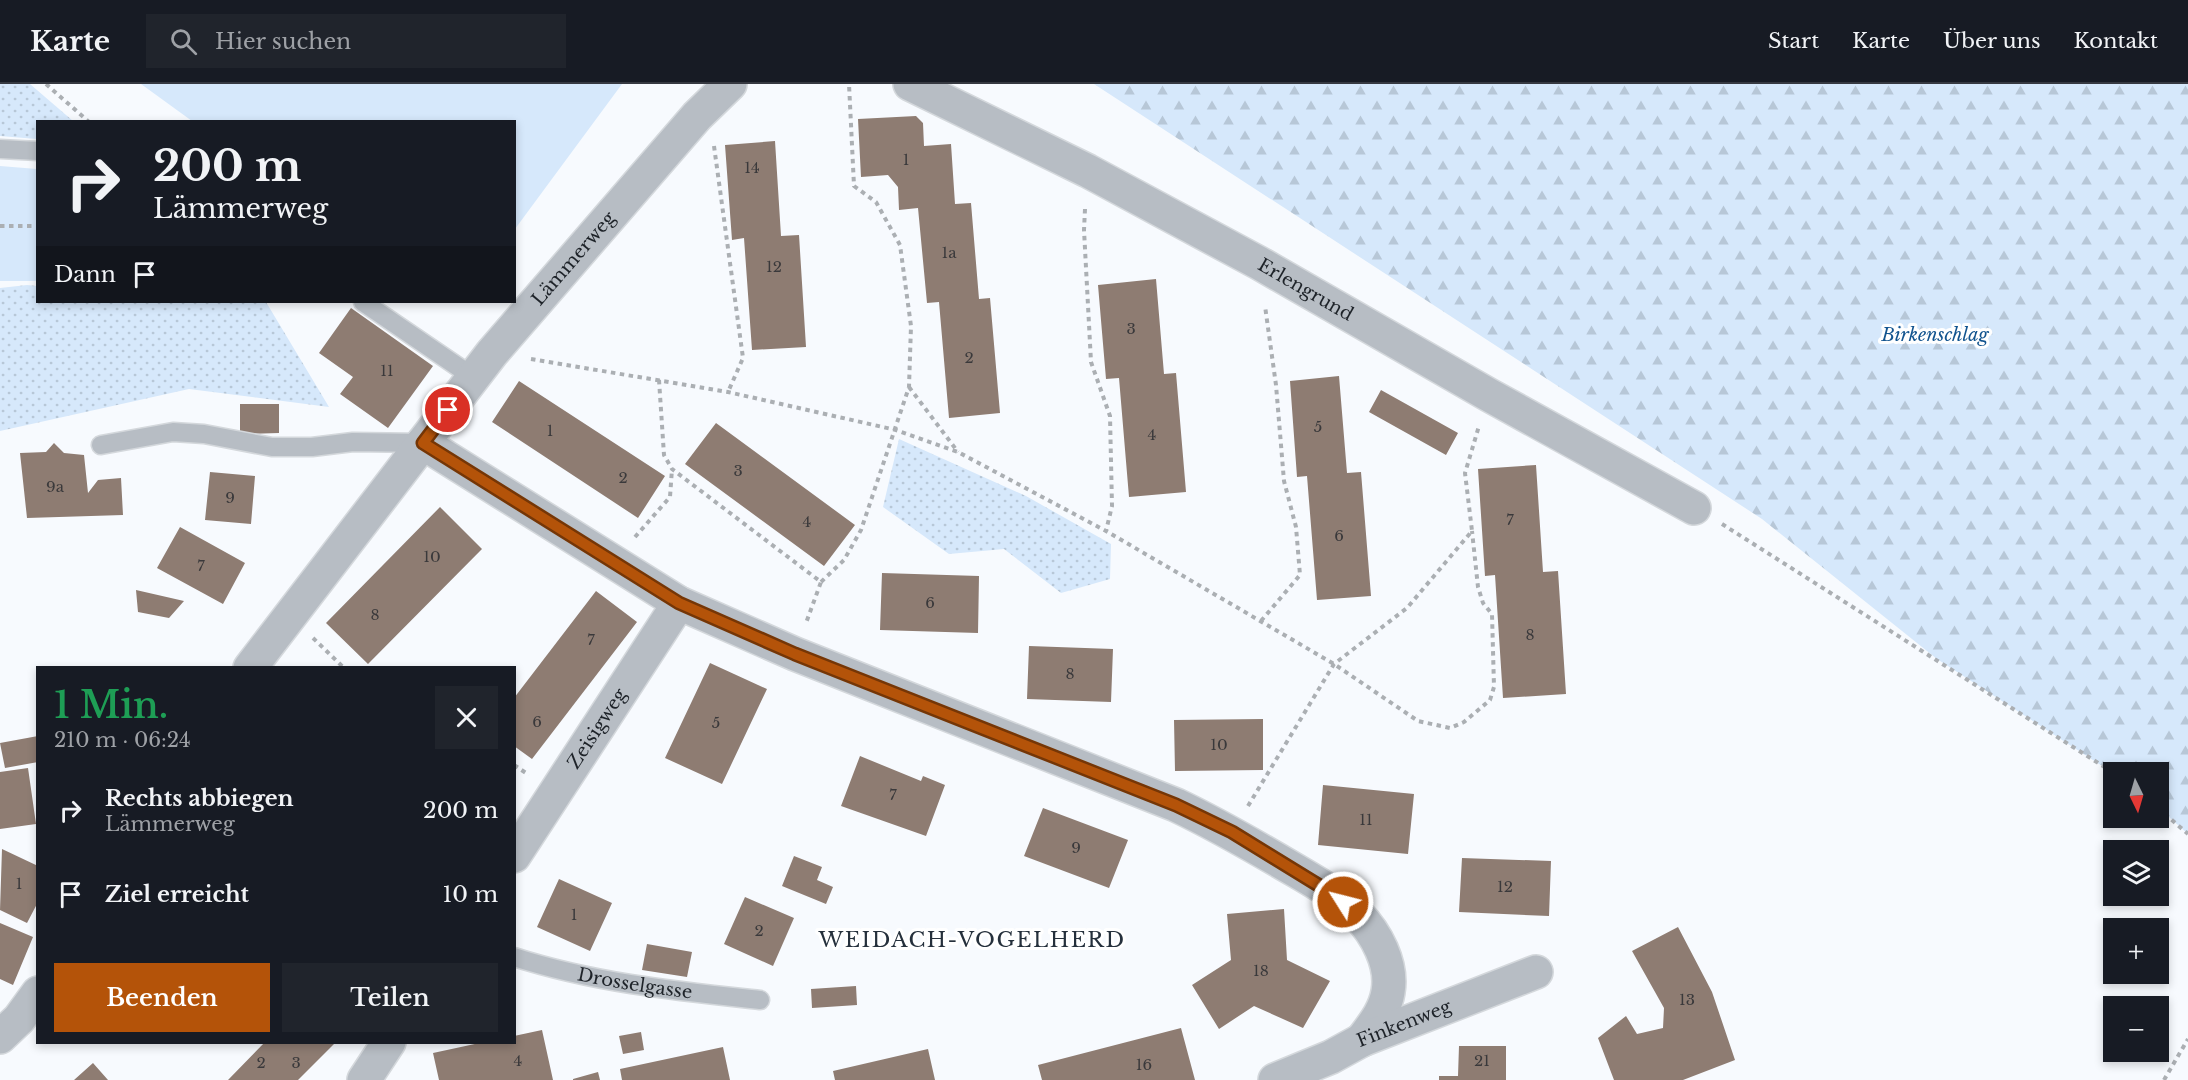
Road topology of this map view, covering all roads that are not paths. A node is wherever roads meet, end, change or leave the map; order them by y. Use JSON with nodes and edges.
{"nodes":[{"id":1,"x":730,"y":84,"type":"edge"},
{"id":2,"x":910,"y":84,"type":"edge"},
{"id":3,"x":0,"y":148,"type":"edge"},
{"id":4,"x":36,"y":151,"type":"edge"},
{"id":5,"x":365,"y":303,"type":"edge"},
{"id":6,"x":483,"y":365,"type":"junction"},
{"id":7,"x":423,"y":443,"type":"junction"},
{"id":8,"x":101,"y":445,"type":"dead end"},
{"id":9,"x":1694,"y":508,"type":"road end"},
{"id":10,"x":679,"y":603,"type":"junction"},
{"id":11,"x":252,"y":666,"type":"edge"},
{"id":12,"x":516,"y":853,"type":"edge"},
{"id":13,"x":516,"y":958,"type":"edge"},
{"id":14,"x":1536,"y":972,"type":"dead end"},
{"id":15,"x":36,"y":996,"type":"edge"},
{"id":16,"x":760,"y":1000,"type":"dead end"},
{"id":17,"x":0,"y":1037,"type":"edge"},
{"id":18,"x":1362,"y":1040,"type":"junction"},
{"id":19,"x":388,"y":1044,"type":"edge"},
{"id":20,"x":364,"y":1080,"type":"edge"},
{"id":21,"x":1275,"y":1080,"type":"edge"}],
"edges":[{"from":1,"to":6,"type":"street","name":"Lämmerweg"},
{"from":2,"to":9,"type":"street","name":"Erlengrund"},
{"from":3,"to":4,"type":"lane"},
{"from":5,"to":6,"type":"lane"},
{"from":6,"to":7,"type":"street","name":"Lämmerweg"},
{"from":7,"to":8,"type":"lane"},
{"from":7,"to":10,"type":"street"},
{"from":7,"to":11,"type":"street","name":"Lämmerweg"},
{"from":10,"to":12,"type":"street","name":"Zeisigweg"},
{"from":10,"to":18,"type":"street"},
{"from":13,"to":16,"type":"lane","name":"Drosselgasse"},
{"from":14,"to":18,"type":"street","name":"Finkenweg"},
{"from":15,"to":17,"type":"street"},
{"from":18,"to":21,"type":"street","name":"Finkenweg"},
{"from":19,"to":20,"type":"street"}]}
